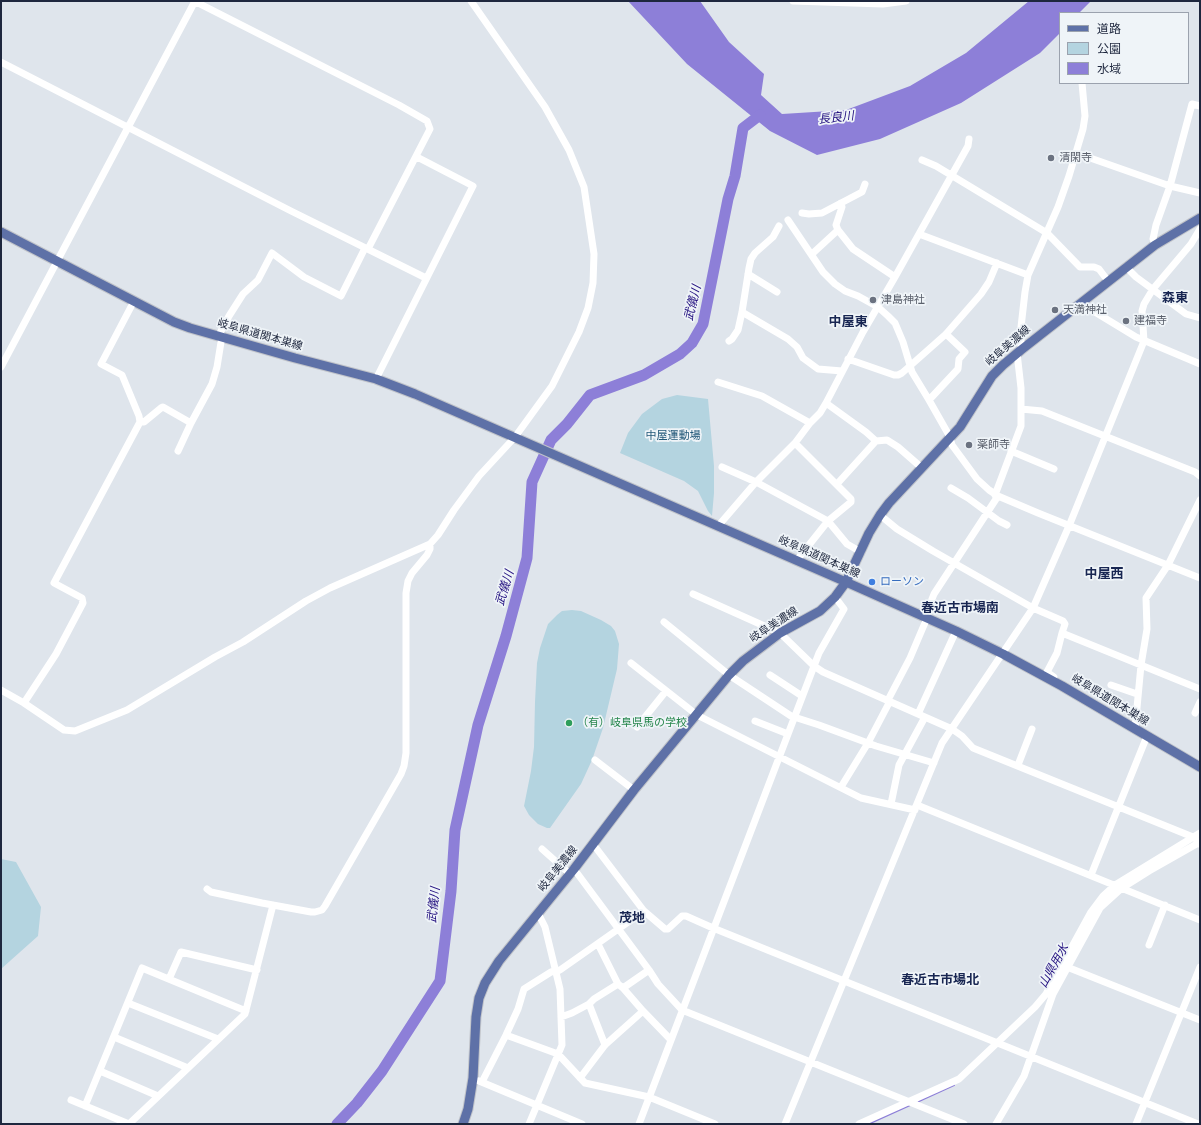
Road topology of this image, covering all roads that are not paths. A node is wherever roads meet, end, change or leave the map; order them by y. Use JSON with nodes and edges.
{"nodes":[{"id":1,"x":195,"y":1,"type":"edge"},
{"id":2,"x":471,"y":1,"type":"edge"},
{"id":3,"x":793,"y":1,"type":"edge"},
{"id":4,"x":906,"y":1,"type":"edge"},
{"id":5,"x":1,"y":62,"type":"edge"},
{"id":6,"x":1082,"y":84,"type":"edge"},
{"id":7,"x":1200,"y":106,"type":"edge"},
{"id":8,"x":128,"y":127,"type":"junction"},
{"id":9,"x":969,"y":139,"type":"dead end"},
{"id":10,"x":1076,"y":153,"type":"junction"},
{"id":11,"x":417,"y":157,"type":"junction"},
{"id":12,"x":922,"y":160,"type":"dead end"},
{"id":13,"x":951,"y":175,"type":"junction"},
{"id":14,"x":865,"y":184,"type":"dead end"},
{"id":15,"x":1170,"y":186,"type":"junction"},
{"id":16,"x":1200,"y":193,"type":"edge"},
{"id":17,"x":841,"y":203,"type":"junction"},
{"id":18,"x":802,"y":213,"type":"dead end"},
{"id":19,"x":1200,"y":218,"type":"edge"},
{"id":20,"x":788,"y":220,"type":"dead end"},
{"id":21,"x":779,"y":226,"type":"dead end"},
{"id":22,"x":838,"y":230,"type":"junction"},
{"id":23,"x":1200,"y":230,"type":"edge"},
{"id":24,"x":1,"y":232,"type":"edge"},
{"id":25,"x":1047,"y":233,"type":"junction"},
{"id":26,"x":919,"y":234,"type":"junction"},
{"id":27,"x":1155,"y":245,"type":"junction"},
{"id":28,"x":367,"y":249,"type":"junction"},
{"id":29,"x":812,"y":254,"type":"junction"},
{"id":30,"x":58,"y":262,"type":"junction"},
{"id":31,"x":997,"y":263,"type":"junction"},
{"id":32,"x":1126,"y":267,"type":"junction"},
{"id":33,"x":748,"y":274,"type":"junction"},
{"id":34,"x":1028,"y":275,"type":"junction"},
{"id":35,"x":895,"y":277,"type":"junction"},
{"id":36,"x":426,"y":278,"type":"junction"},
{"id":37,"x":1108,"y":281,"type":"junction"},
{"id":38,"x":1153,"y":289,"type":"junction"},
{"id":39,"x":777,"y":292,"type":"dead end"},
{"id":40,"x":134,"y":301,"type":"junction"},
{"id":41,"x":1080,"y":303,"type":"junction"},
{"id":42,"x":878,"y":307,"type":"junction"},
{"id":43,"x":742,"y":312,"type":"junction"},
{"id":44,"x":1200,"y":318,"type":"edge"},
{"id":45,"x":946,"y":334,"type":"junction"},
{"id":46,"x":220,"y":336,"type":"junction"},
{"id":47,"x":729,"y":341,"type":"dead end"},
{"id":48,"x":1144,"y":341,"type":"junction"},
{"id":49,"x":1019,"y":351,"type":"junction"},
{"id":50,"x":848,"y":359,"type":"junction"},
{"id":51,"x":1200,"y":364,"type":"edge"},
{"id":52,"x":911,"y":366,"type":"junction"},
{"id":53,"x":1,"y":367,"type":"edge"},
{"id":54,"x":842,"y":371,"type":"junction"},
{"id":55,"x":376,"y":379,"type":"junction"},
{"id":56,"x":718,"y":382,"type":"dead end"},
{"id":57,"x":930,"y":400,"type":"junction"},
{"id":58,"x":826,"y":403,"type":"junction"},
{"id":59,"x":1021,"y":409,"type":"junction"},
{"id":60,"x":140,"y":422,"type":"junction"},
{"id":61,"x":191,"y":423,"type":"junction"},
{"id":62,"x":810,"y":423,"type":"junction"},
{"id":63,"x":1106,"y":436,"type":"junction"},
{"id":64,"x":950,"y":437,"type":"junction"},
{"id":65,"x":519,"y":439,"type":"junction"},
{"id":66,"x":876,"y":441,"type":"junction"},
{"id":67,"x":796,"y":443,"type":"junction"},
{"id":68,"x":178,"y":451,"type":"dead end"},
{"id":69,"x":1011,"y":451,"type":"junction"},
{"id":70,"x":722,"y":467,"type":"dead end"},
{"id":71,"x":922,"y":468,"type":"junction"},
{"id":72,"x":1054,"y":469,"type":"dead end"},
{"id":73,"x":1200,"y":476,"type":"edge"},
{"id":74,"x":756,"y":482,"type":"junction"},
{"id":75,"x":837,"y":484,"type":"junction"},
{"id":76,"x":951,"y":488,"type":"dead end"},
{"id":77,"x":996,"y":495,"type":"junction"},
{"id":78,"x":1200,"y":500,"type":"edge"},
{"id":79,"x":988,"y":512,"type":"junction"},
{"id":80,"x":880,"y":515,"type":"junction"},
{"id":81,"x":828,"y":521,"type":"junction"},
{"id":82,"x":719,"y":525,"type":"junction"},
{"id":83,"x":1007,"y":525,"type":"dead end"},
{"id":84,"x":1069,"y":526,"type":"junction"},
{"id":85,"x":430,"y":544,"type":"junction"},
{"id":86,"x":861,"y":552,"type":"junction"},
{"id":87,"x":797,"y":560,"type":"junction"},
{"id":88,"x":954,"y":562,"type":"junction"},
{"id":89,"x":1168,"y":565,"type":"junction"},
{"id":90,"x":1200,"y":578,"type":"edge"},
{"id":91,"x":846,"y":582,"type":"junction"},
{"id":92,"x":693,"y":594,"type":"dead end"},
{"id":93,"x":835,"y":597,"type":"junction"},
{"id":94,"x":1033,"y":608,"type":"junction"},
{"id":95,"x":926,"y":617,"type":"junction"},
{"id":96,"x":664,"y":622,"type":"dead end"},
{"id":97,"x":956,"y":631,"type":"junction"},
{"id":98,"x":780,"y":633,"type":"junction"},
{"id":99,"x":1062,"y":633,"type":"junction"},
{"id":100,"x":1003,"y":654,"type":"junction"},
{"id":101,"x":631,"y":663,"type":"dead end"},
{"id":102,"x":1140,"y":665,"type":"junction"},
{"id":103,"x":814,"y":666,"type":"junction"},
{"id":104,"x":729,"y":675,"type":"junction"},
{"id":105,"x":770,"y":675,"type":"dead end"},
{"id":106,"x":1053,"y":681,"type":"junction"},
{"id":107,"x":1111,"y":685,"type":"dead end"},
{"id":108,"x":1200,"y":689,"type":"edge"},
{"id":109,"x":1,"y":690,"type":"edge"},
{"id":110,"x":666,"y":691,"type":"junction"},
{"id":111,"x":1137,"y":694,"type":"junction"},
{"id":112,"x":802,"y":696,"type":"junction"},
{"id":113,"x":889,"y":700,"type":"junction"},
{"id":114,"x":1200,"y":702,"type":"edge"},
{"id":115,"x":24,"y":703,"type":"junction"},
{"id":116,"x":1195,"y":713,"type":"dead end"},
{"id":117,"x":697,"y":715,"type":"junction"},
{"id":118,"x":922,"y":715,"type":"junction"},
{"id":119,"x":794,"y":718,"type":"junction"},
{"id":120,"x":755,"y":722,"type":"dead end"},
{"id":121,"x":637,"y":727,"type":"dead end"},
{"id":122,"x":952,"y":729,"type":"junction"},
{"id":123,"x":1032,"y":729,"type":"dead end"},
{"id":124,"x":1135,"y":729,"type":"junction"},
{"id":125,"x":788,"y":734,"type":"junction"},
{"id":126,"x":1147,"y":736,"type":"junction"},
{"id":127,"x":868,"y":743,"type":"junction"},
{"id":128,"x":904,"y":755,"type":"junction"},
{"id":129,"x":779,"y":756,"type":"junction"},
{"id":130,"x":595,"y":760,"type":"dead end"},
{"id":131,"x":934,"y":763,"type":"junction"},
{"id":132,"x":1018,"y":765,"type":"junction"},
{"id":133,"x":1200,"y":767,"type":"edge"},
{"id":134,"x":841,"y":787,"type":"junction"},
{"id":135,"x":634,"y":790,"type":"junction"},
{"id":136,"x":891,"y":804,"type":"junction"},
{"id":137,"x":916,"y":807,"type":"junction"},
{"id":138,"x":1119,"y":807,"type":"junction"},
{"id":139,"x":1198,"y":840,"type":"edge"},
{"id":140,"x":593,"y":844,"type":"junction"},
{"id":141,"x":542,"y":849,"type":"dead end"},
{"id":142,"x":572,"y":871,"type":"junction"},
{"id":143,"x":1091,"y":875,"type":"junction"},
{"id":144,"x":1118,"y":887,"type":"junction"},
{"id":145,"x":207,"y":889,"type":"dead end"},
{"id":146,"x":273,"y":905,"type":"junction"},
{"id":147,"x":1164,"y":906,"type":"junction"},
{"id":148,"x":644,"y":911,"type":"junction"},
{"id":149,"x":538,"y":913,"type":"junction"},
{"id":150,"x":1200,"y":920,"type":"edge"},
{"id":151,"x":713,"y":928,"type":"junction"},
{"id":152,"x":619,"y":929,"type":"junction"},
{"id":153,"x":598,"y":944,"type":"junction"},
{"id":154,"x":1149,"y":945,"type":"dead end"},
{"id":155,"x":1068,"y":967,"type":"junction"},
{"id":156,"x":1200,"y":967,"type":"edge"},
{"id":157,"x":256,"y":970,"type":"junction"},
{"id":158,"x":649,"y":970,"type":"junction"},
{"id":159,"x":556,"y":972,"type":"junction"},
{"id":160,"x":169,"y":980,"type":"junction"},
{"id":161,"x":845,"y":980,"type":"junction"},
{"id":162,"x":621,"y":986,"type":"junction"},
{"id":163,"x":1050,"y":994,"type":"junction"},
{"id":164,"x":128,"y":1003,"type":"junction"},
{"id":165,"x":589,"y":1004,"type":"junction"},
{"id":166,"x":682,"y":1010,"type":"junction"},
{"id":167,"x":246,"y":1011,"type":"junction"},
{"id":168,"x":643,"y":1011,"type":"junction"},
{"id":169,"x":1182,"y":1013,"type":"junction"},
{"id":170,"x":561,"y":1017,"type":"junction"},
{"id":171,"x":1200,"y":1020,"type":"edge"},
{"id":172,"x":506,"y":1035,"type":"junction"},
{"id":173,"x":114,"y":1037,"type":"junction"},
{"id":174,"x":218,"y":1039,"type":"junction"},
{"id":175,"x":671,"y":1040,"type":"junction"},
{"id":176,"x":997,"y":1042,"type":"junction"},
{"id":177,"x":605,"y":1045,"type":"junction"},
{"id":178,"x":558,"y":1054,"type":"junction"},
{"id":179,"x":1031,"y":1056,"type":"junction"},
{"id":180,"x":811,"y":1062,"type":"junction"},
{"id":181,"x":188,"y":1068,"type":"junction"},
{"id":182,"x":100,"y":1071,"type":"junction"},
{"id":183,"x":473,"y":1078,"type":"junction"},
{"id":184,"x":580,"y":1078,"type":"junction"},
{"id":185,"x":482,"y":1082,"type":"junction"},
{"id":186,"x":158,"y":1096,"type":"junction"},
{"id":187,"x":649,"y":1097,"type":"junction"},
{"id":188,"x":71,"y":1100,"type":"dead end"},
{"id":189,"x":909,"y":1101,"type":"junction"},
{"id":190,"x":1144,"y":1102,"type":"junction"},
{"id":191,"x":537,"y":1105,"type":"junction"},
{"id":192,"x":85,"y":1106,"type":"junction"},
{"id":193,"x":463,"y":1124,"type":"edge"},
{"id":194,"x":529,"y":1124,"type":"edge"},
{"id":195,"x":582,"y":1124,"type":"edge"},
{"id":196,"x":639,"y":1124,"type":"edge"},
{"id":197,"x":715,"y":1124,"type":"edge"},
{"id":198,"x":785,"y":1124,"type":"edge"},
{"id":199,"x":860,"y":1124,"type":"edge"},
{"id":200,"x":964,"y":1124,"type":"edge"},
{"id":201,"x":996,"y":1124,"type":"edge"},
{"id":202,"x":1136,"y":1124,"type":"edge"},
{"id":203,"x":1198,"y":1124,"type":"edge"}],
"edges":[{"from":1,"to":8,"type":"street"},
{"from":1,"to":11,"type":"street"},
{"from":2,"to":65,"type":"street"},
{"from":3,"to":4,"type":"street"},
{"from":5,"to":8,"type":"street"},
{"from":6,"to":10,"type":"street"},
{"from":7,"to":15,"type":"street"},
{"from":8,"to":28,"type":"street"},
{"from":8,"to":30,"type":"street"},
{"from":9,"to":13,"type":"street"},
{"from":10,"to":15,"type":"street"},
{"from":10,"to":25,"type":"street"},
{"from":11,"to":28,"type":"street"},
{"from":11,"to":36,"type":"street"},
{"from":12,"to":13,"type":"street"},
{"from":13,"to":25,"type":"street"},
{"from":13,"to":26,"type":"street"},
{"from":14,"to":17,"type":"street"},
{"from":15,"to":16,"type":"street"},
{"from":15,"to":27,"type":"street"},
{"from":17,"to":18,"type":"street"},
{"from":17,"to":22,"type":"street"},
{"from":19,"to":27,"type":"main road","name":"岐阜美濃線"},
{"from":20,"to":29,"type":"street"},
{"from":21,"to":33,"type":"street"},
{"from":22,"to":29,"type":"street"},
{"from":22,"to":35,"type":"street"},
{"from":23,"to":38,"type":"street"},
{"from":24,"to":30,"type":"main road","name":"岐阜県道関本巣線"},
{"from":25,"to":34,"type":"street"},
{"from":25,"to":37,"type":"street"},
{"from":26,"to":31,"type":"street"},
{"from":26,"to":35,"type":"street"},
{"from":27,"to":32,"type":"main road","name":"岐阜美濃線"},
{"from":28,"to":36,"type":"street"},
{"from":28,"to":46,"type":"street"},
{"from":29,"to":42,"type":"street"},
{"from":30,"to":40,"type":"main road","name":"岐阜県道関本巣線"},
{"from":30,"to":53,"type":"street"},
{"from":31,"to":34,"type":"street"},
{"from":31,"to":45,"type":"street"},
{"from":32,"to":37,"type":"main road","name":"岐阜美濃線"},
{"from":32,"to":38,"type":"street"},
{"from":33,"to":39,"type":"street"},
{"from":33,"to":43,"type":"street"},
{"from":34,"to":49,"type":"street"},
{"from":35,"to":42,"type":"street"},
{"from":36,"to":55,"type":"street"},
{"from":37,"to":41,"type":"main road","name":"岐阜美濃線"},
{"from":38,"to":44,"type":"street"},
{"from":38,"to":48,"type":"street"},
{"from":40,"to":46,"type":"main road","name":"岐阜県道関本巣線"},
{"from":40,"to":60,"type":"street"},
{"from":41,"to":48,"type":"street"},
{"from":41,"to":49,"type":"main road","name":"岐阜美濃線"},
{"from":42,"to":50,"type":"street"},
{"from":42,"to":52,"type":"street"},
{"from":43,"to":47,"type":"street"},
{"from":43,"to":54,"type":"street"},
{"from":45,"to":52,"type":"street"},
{"from":45,"to":57,"type":"street"},
{"from":46,"to":55,"type":"main road","name":"岐阜県道関本巣線"},
{"from":46,"to":61,"type":"street"},
{"from":48,"to":51,"type":"street"},
{"from":48,"to":63,"type":"street"},
{"from":49,"to":59,"type":"street"},
{"from":49,"to":64,"type":"main road","name":"岐阜美濃線"},
{"from":50,"to":52,"type":"street"},
{"from":50,"to":54,"type":"street"},
{"from":52,"to":57,"type":"street"},
{"from":54,"to":58,"type":"street"},
{"from":55,"to":65,"type":"main road","name":"岐阜県道関本巣線"},
{"from":56,"to":62,"type":"street"},
{"from":57,"to":64,"type":"street"},
{"from":58,"to":62,"type":"street"},
{"from":58,"to":66,"type":"street"},
{"from":59,"to":63,"type":"street"},
{"from":59,"to":69,"type":"street"},
{"from":60,"to":61,"type":"street"},
{"from":60,"to":115,"type":"street"},
{"from":61,"to":68,"type":"street"},
{"from":62,"to":67,"type":"street"},
{"from":63,"to":73,"type":"street"},
{"from":63,"to":84,"type":"street"},
{"from":64,"to":71,"type":"main road","name":"岐阜美濃線"},
{"from":64,"to":77,"type":"street"},
{"from":65,"to":82,"type":"main road","name":"岐阜県道関本巣線"},
{"from":65,"to":85,"type":"street"},
{"from":66,"to":71,"type":"street"},
{"from":66,"to":75,"type":"street"},
{"from":67,"to":74,"type":"street"},
{"from":67,"to":75,"type":"street"},
{"from":69,"to":72,"type":"street"},
{"from":69,"to":77,"type":"street"},
{"from":70,"to":74,"type":"street"},
{"from":71,"to":80,"type":"main road","name":"岐阜美濃線"},
{"from":74,"to":81,"type":"street"},
{"from":74,"to":82,"type":"street"},
{"from":75,"to":81,"type":"street"},
{"from":76,"to":79,"type":"street"},
{"from":77,"to":79,"type":"street"},
{"from":77,"to":84,"type":"street"},
{"from":78,"to":89,"type":"street"},
{"from":79,"to":83,"type":"street"},
{"from":79,"to":88,"type":"street"},
{"from":80,"to":86,"type":"main road","name":"岐阜美濃線"},
{"from":80,"to":88,"type":"street"},
{"from":81,"to":86,"type":"street"},
{"from":81,"to":87,"type":"street"},
{"from":82,"to":87,"type":"main road","name":"岐阜県道関本巣線"},
{"from":84,"to":89,"type":"street"},
{"from":84,"to":94,"type":"street"},
{"from":85,"to":115,"type":"street"},
{"from":85,"to":146,"type":"street"},
{"from":86,"to":91,"type":"main road","name":"岐阜美濃線"},
{"from":87,"to":91,"type":"main road","name":"岐阜県道関本巣線"},
{"from":88,"to":94,"type":"street"},
{"from":88,"to":95,"type":"street"},
{"from":89,"to":90,"type":"street"},
{"from":89,"to":102,"type":"street"},
{"from":91,"to":93,"type":"main road","name":"岐阜美濃線"},
{"from":91,"to":95,"type":"main road","name":"岐阜県道関本巣線"},
{"from":92,"to":98,"type":"street"},
{"from":93,"to":98,"type":"main road","name":"岐阜美濃線"},
{"from":93,"to":103,"type":"street"},
{"from":94,"to":99,"type":"street"},
{"from":94,"to":100,"type":"street"},
{"from":95,"to":97,"type":"main road","name":"岐阜県道関本巣線"},
{"from":95,"to":113,"type":"street"},
{"from":96,"to":104,"type":"street"},
{"from":97,"to":100,"type":"main road","name":"岐阜県道関本巣線"},
{"from":97,"to":118,"type":"street"},
{"from":98,"to":103,"type":"street"},
{"from":98,"to":104,"type":"main road","name":"岐阜美濃線"},
{"from":99,"to":102,"type":"street"},
{"from":99,"to":106,"type":"street"},
{"from":100,"to":106,"type":"main road","name":"岐阜県道関本巣線"},
{"from":100,"to":122,"type":"street"},
{"from":101,"to":110,"type":"street"},
{"from":102,"to":108,"type":"street"},
{"from":102,"to":111,"type":"street"},
{"from":103,"to":112,"type":"street"},
{"from":103,"to":113,"type":"street"},
{"from":104,"to":117,"type":"main road","name":"岐阜美濃線"},
{"from":104,"to":119,"type":"street"},
{"from":105,"to":112,"type":"street"},
{"from":106,"to":124,"type":"main road","name":"岐阜県道関本巣線"},
{"from":107,"to":111,"type":"street"},
{"from":109,"to":115,"type":"street"},
{"from":110,"to":117,"type":"street"},
{"from":110,"to":121,"type":"street"},
{"from":111,"to":124,"type":"street"},
{"from":112,"to":119,"type":"street"},
{"from":113,"to":118,"type":"street"},
{"from":113,"to":127,"type":"street"},
{"from":114,"to":116,"type":"street"},
{"from":117,"to":129,"type":"street"},
{"from":117,"to":135,"type":"main road","name":"岐阜美濃線"},
{"from":118,"to":122,"type":"street"},
{"from":118,"to":128,"type":"street"},
{"from":119,"to":125,"type":"street"},
{"from":119,"to":127,"type":"street"},
{"from":120,"to":125,"type":"street"},
{"from":122,"to":131,"type":"street"},
{"from":122,"to":132,"type":"street"},
{"from":123,"to":132,"type":"street"},
{"from":124,"to":126,"type":"main road","name":"岐阜県道関本巣線"},
{"from":125,"to":129,"type":"street"},
{"from":126,"to":133,"type":"main road","name":"岐阜県道関本巣線"},
{"from":126,"to":138,"type":"street"},
{"from":127,"to":128,"type":"street"},
{"from":127,"to":134,"type":"street"},
{"from":128,"to":131,"type":"street"},
{"from":128,"to":136,"type":"street"},
{"from":129,"to":134,"type":"street"},
{"from":129,"to":151,"type":"street"},
{"from":130,"to":135,"type":"street"},
{"from":131,"to":137,"type":"street"},
{"from":132,"to":138,"type":"street"},
{"from":134,"to":136,"type":"street"},
{"from":135,"to":140,"type":"main road","name":"岐阜美濃線"},
{"from":136,"to":137,"type":"street"},
{"from":137,"to":143,"type":"street"},
{"from":137,"to":161,"type":"street"},
{"from":138,"to":139,"type":"street"},
{"from":138,"to":143,"type":"street"},
{"from":139,"to":144,"type":"street"},
{"from":140,"to":142,"type":"main road","name":"岐阜美濃線"},
{"from":140,"to":148,"type":"street"},
{"from":141,"to":142,"type":"street"},
{"from":142,"to":149,"type":"main road","name":"岐阜美濃線"},
{"from":142,"to":152,"type":"street"},
{"from":143,"to":144,"type":"street"},
{"from":144,"to":147,"type":"street"},
{"from":144,"to":155,"type":"street"},
{"from":144,"to":163,"type":"street"},
{"from":145,"to":146,"type":"street"},
{"from":146,"to":157,"type":"street"},
{"from":147,"to":150,"type":"street"},
{"from":147,"to":154,"type":"street"},
{"from":148,"to":151,"type":"street"},
{"from":148,"to":152,"type":"street"},
{"from":149,"to":159,"type":"street"},
{"from":149,"to":183,"type":"main road","name":"岐阜美濃線"},
{"from":151,"to":161,"type":"street"},
{"from":151,"to":166,"type":"street"},
{"from":152,"to":153,"type":"street"},
{"from":152,"to":158,"type":"street"},
{"from":153,"to":159,"type":"street"},
{"from":153,"to":162,"type":"street"},
{"from":155,"to":163,"type":"street"},
{"from":155,"to":169,"type":"street"},
{"from":156,"to":169,"type":"street"},
{"from":157,"to":160,"type":"street"},
{"from":157,"to":167,"type":"street"},
{"from":158,"to":162,"type":"street"},
{"from":158,"to":166,"type":"street"},
{"from":159,"to":170,"type":"street"},
{"from":159,"to":172,"type":"street"},
{"from":160,"to":164,"type":"street"},
{"from":160,"to":167,"type":"street"},
{"from":161,"to":176,"type":"street"},
{"from":161,"to":180,"type":"street"},
{"from":162,"to":165,"type":"street"},
{"from":162,"to":168,"type":"street"},
{"from":163,"to":176,"type":"street"},
{"from":163,"to":179,"type":"street"},
{"from":164,"to":173,"type":"street"},
{"from":164,"to":174,"type":"street"},
{"from":165,"to":170,"type":"street"},
{"from":165,"to":177,"type":"street"},
{"from":166,"to":175,"type":"street"},
{"from":166,"to":180,"type":"street"},
{"from":167,"to":174,"type":"street"},
{"from":168,"to":175,"type":"street"},
{"from":168,"to":177,"type":"street"},
{"from":169,"to":171,"type":"street"},
{"from":169,"to":190,"type":"street"},
{"from":170,"to":178,"type":"street"},
{"from":172,"to":178,"type":"street"},
{"from":172,"to":185,"type":"street"},
{"from":173,"to":181,"type":"street"},
{"from":173,"to":182,"type":"street"},
{"from":174,"to":181,"type":"street"},
{"from":175,"to":187,"type":"street"},
{"from":176,"to":179,"type":"street"},
{"from":176,"to":189,"type":"street"},
{"from":177,"to":184,"type":"street"},
{"from":178,"to":184,"type":"street"},
{"from":178,"to":191,"type":"street"},
{"from":179,"to":190,"type":"street"},
{"from":179,"to":201,"type":"street"},
{"from":180,"to":189,"type":"street"},
{"from":180,"to":198,"type":"street"},
{"from":181,"to":186,"type":"street"},
{"from":182,"to":186,"type":"street"},
{"from":182,"to":192,"type":"street"},
{"from":183,"to":185,"type":"street"},
{"from":183,"to":193,"type":"main road","name":"岐阜美濃線"},
{"from":184,"to":187,"type":"street"},
{"from":185,"to":191,"type":"street"},
{"from":186,"to":192,"type":"street"},
{"from":187,"to":196,"type":"street"},
{"from":187,"to":197,"type":"street"},
{"from":188,"to":192,"type":"street"},
{"from":189,"to":199,"type":"street"},
{"from":189,"to":200,"type":"street"},
{"from":190,"to":202,"type":"street"},
{"from":190,"to":203,"type":"street"},
{"from":191,"to":194,"type":"street"},
{"from":191,"to":195,"type":"street"}]}
